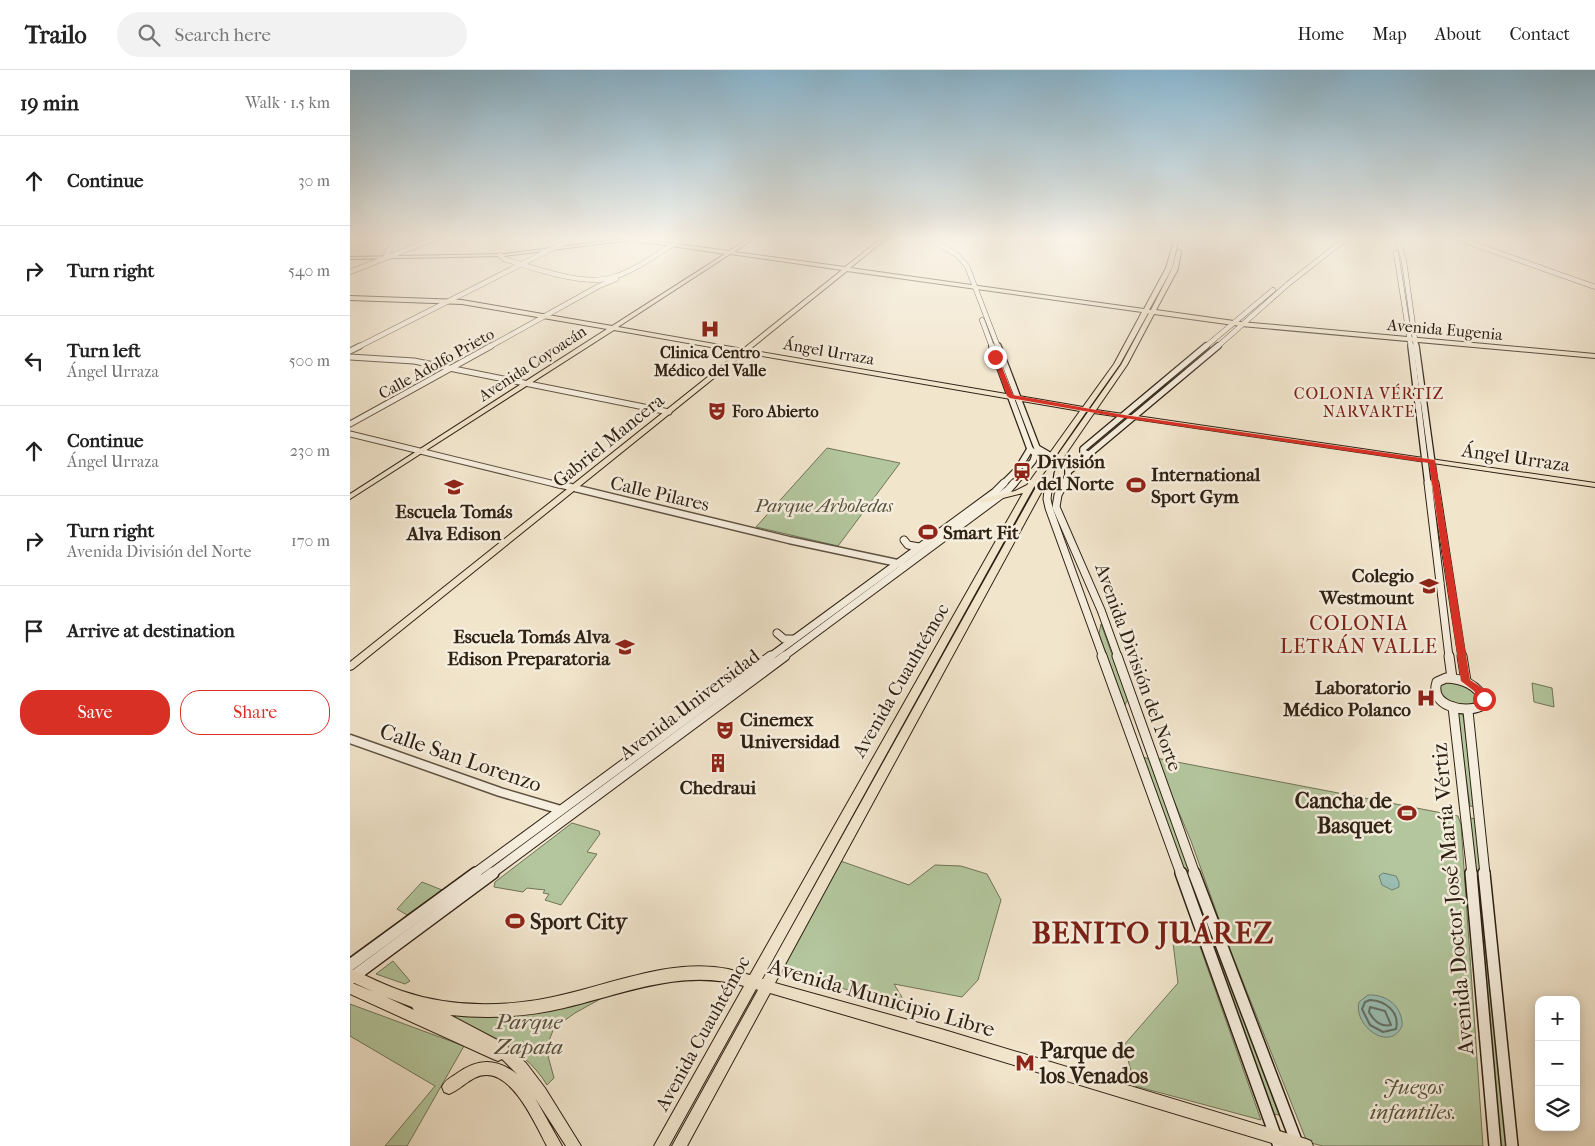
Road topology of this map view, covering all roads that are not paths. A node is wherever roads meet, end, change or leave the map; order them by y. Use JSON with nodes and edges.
{"nodes":[{"id":1,"x":475,"y":287,"type":"edge"},
{"id":2,"x":596,"y":287,"type":"edge"},
{"id":3,"x":676,"y":287,"type":"edge"},
{"id":4,"x":823,"y":287,"type":"edge"},
{"id":5,"x":973,"y":287,"type":"joint"},
{"id":6,"x":975,"y":287,"type":"edge"},
{"id":7,"x":1160,"y":287,"type":"edge"},
{"id":8,"x":1164,"y":287,"type":"edge"},
{"id":9,"x":1278,"y":287,"type":"edge"},
{"id":10,"x":1286,"y":287,"type":"edge"},
{"id":11,"x":1404,"y":287,"type":"edge"},
{"id":12,"x":1407,"y":287,"type":"edge"},
{"id":13,"x":350,"y":298,"type":"edge"},
{"id":14,"x":449,"y":300,"type":"junction"},
{"id":15,"x":1239,"y":311,"type":"dead end"},
{"id":16,"x":1248,"y":311,"type":"junction"},
{"id":17,"x":1149,"y":312,"type":"junction"},
{"id":18,"x":546,"y":316,"type":"junction"},
{"id":19,"x":1232,"y":323,"type":"junction"},
{"id":20,"x":1241,"y":324,"type":"junction"},
{"id":21,"x":612,"y":328,"type":"junction"},
{"id":22,"x":1413,"y":339,"type":"junction"},
{"id":23,"x":745,"y":351,"type":"junction"},
{"id":24,"x":351,"y":354,"type":"edge"},
{"id":25,"x":1595,"y":356,"type":"edge"},
{"id":26,"x":989,"y":361,"type":"dead end"},
{"id":27,"x":997,"y":362,"type":"junction"},
{"id":28,"x":452,"y":368,"type":"junction"},
{"id":29,"x":527,"y":383,"type":"junction"},
{"id":30,"x":1014,"y":397,"type":"junction"},
{"id":31,"x":1087,"y":411,"type":"junction"},
{"id":32,"x":669,"y":412,"type":"junction"},
{"id":33,"x":1124,"y":417,"type":"junction"},
{"id":34,"x":1133,"y":418,"type":"junction"},
{"id":35,"x":350,"y":424,"type":"edge"},
{"id":36,"x":350,"y":434,"type":"edge"},
{"id":37,"x":1035,"y":451,"type":"junction"},
{"id":38,"x":419,"y":452,"type":"junction"},
{"id":39,"x":1088,"y":454,"type":"junction"},
{"id":40,"x":1423,"y":460,"type":"junction"},
{"id":41,"x":1052,"y":461,"type":"junction"},
{"id":42,"x":1432,"y":461,"type":"junction"},
{"id":43,"x":1069,"y":471,"type":"junction"},
{"id":44,"x":1595,"y":485,"type":"edge"},
{"id":45,"x":1030,"y":487,"type":"junction"},
{"id":46,"x":574,"y":488,"type":"junction"},
{"id":47,"x":350,"y":497,"type":"edge"},
{"id":48,"x":996,"y":499,"type":"junction"},
{"id":49,"x":983,"y":501,"type":"junction"},
{"id":50,"x":904,"y":540,"type":"dead end"},
{"id":51,"x":919,"y":547,"type":"junction"},
{"id":52,"x":901,"y":564,"type":"junction"},
{"id":53,"x":777,"y":633,"type":"dead end"},
{"id":54,"x":793,"y":639,"type":"junction"},
{"id":55,"x":350,"y":667,"type":"edge"},
{"id":56,"x":1452,"y":678,"type":"junction"},
{"id":57,"x":1466,"y":681,"type":"junction"},
{"id":58,"x":1453,"y":707,"type":"junction"},
{"id":59,"x":1468,"y":711,"type":"junction"},
{"id":60,"x":350,"y":739,"type":"edge"},
{"id":61,"x":561,"y":810,"type":"junction"},
{"id":62,"x":351,"y":977,"type":"edge"},
{"id":63,"x":753,"y":982,"type":"junction"},
{"id":64,"x":767,"y":986,"type":"junction"},
{"id":65,"x":409,"y":1000,"type":"junction"},
{"id":66,"x":512,"y":1068,"type":"junction"},
{"id":67,"x":449,"y":1087,"type":"dead end"},
{"id":68,"x":1277,"y":1141,"type":"edge"},
{"id":69,"x":1300,"y":1145,"type":"edge"},
{"id":70,"x":555,"y":1146,"type":"edge"},
{"id":71,"x":574,"y":1146,"type":"edge"},
{"id":72,"x":661,"y":1146,"type":"edge"},
{"id":73,"x":679,"y":1146,"type":"edge"},
{"id":74,"x":1495,"y":1146,"type":"edge"},
{"id":75,"x":1512,"y":1146,"type":"edge"}],
"edges":[{"from":1,"to":14,"type":"street"},
{"from":2,"to":18,"type":"street","name":"Calle Adolfo Prieto"},
{"from":3,"to":21,"type":"main road","name":"Avenida Coyoacán"},
{"from":4,"to":23,"type":"main road","name":"Gabriel Mancera"},
{"from":5,"to":27,"type":"main road"},
{"from":5,"to":30,"type":"main road"},
{"from":6,"to":17,"type":"main road","name":"Avenida Eugenia"},
{"from":7,"to":17,"type":"main road","name":"Avenida Cuauhtémoc"},
{"from":8,"to":17,"type":"main road","name":"Avenida Cuauhtémoc"},
{"from":9,"to":16,"type":"main road"},
{"from":10,"to":20,"type":"main road"},
{"from":11,"to":22,"type":"main road"},
{"from":12,"to":22,"type":"main road"},
{"from":13,"to":14,"type":"main road","name":"Ángel Urraza"},
{"from":14,"to":18,"type":"main road","name":"Ángel Urraza"},
{"from":14,"to":24,"type":"street"},
{"from":15,"to":16,"type":"main road"},
{"from":16,"to":19,"type":"main road"},
{"from":17,"to":19,"type":"main road","name":"Avenida Eugenia"},
{"from":17,"to":31,"type":"main road","name":"Avenida Cuauhtémoc"},
{"from":18,"to":21,"type":"main road","name":"Ángel Urraza"},
{"from":18,"to":28,"type":"street","name":"Calle Adolfo Prieto"},
{"from":19,"to":20,"type":"main road","name":"Avenida Eugenia"},
{"from":19,"to":33,"type":"main road"},
{"from":20,"to":22,"type":"main road","name":"Avenida Eugenia"},
{"from":20,"to":34,"type":"main road"},
{"from":21,"to":23,"type":"main road","name":"Ángel Urraza"},
{"from":21,"to":29,"type":"main road","name":"Avenida Coyoacán"},
{"from":22,"to":25,"type":"main road","name":"Avenida Eugenia"},
{"from":22,"to":40,"type":"main road"},
{"from":22,"to":42,"type":"main road"},
{"from":23,"to":30,"type":"main road","name":"Ángel Urraza"},
{"from":23,"to":32,"type":"main road","name":"Gabriel Mancera"},
{"from":24,"to":28,"type":"street"},
{"from":26,"to":27,"type":"main road"},
{"from":27,"to":30,"type":"main road"},
{"from":28,"to":29,"type":"street"},
{"from":28,"to":35,"type":"street","name":"Calle Adolfo Prieto"},
{"from":29,"to":32,"type":"street"},
{"from":29,"to":38,"type":"main road","name":"Avenida Coyoacán"},
{"from":30,"to":31,"type":"main road","name":"Ángel Urraza"},
{"from":30,"to":37,"type":"main road"},
{"from":31,"to":33,"type":"main road","name":"Ángel Urraza"},
{"from":31,"to":41,"type":"main road","name":"Avenida Cuauhtémoc"},
{"from":32,"to":46,"type":"main road","name":"Gabriel Mancera"},
{"from":33,"to":34,"type":"main road","name":"Ángel Urraza"},
{"from":33,"to":39,"type":"main road"},
{"from":34,"to":39,"type":"main road"},
{"from":34,"to":40,"type":"main road"},
{"from":36,"to":38,"type":"street","name":"Calle Pilares"},
{"from":37,"to":41,"type":"main road"},
{"from":37,"to":48,"type":"main road","name":"Avenida Universidad"},
{"from":37,"to":49,"type":"main road","name":"Avenida Universidad"},
{"from":38,"to":46,"type":"street","name":"Calle Pilares"},
{"from":38,"to":47,"type":"main road","name":"Avenida Coyoacán"},
{"from":39,"to":43,"type":"main road"},
{"from":40,"to":42,"type":"main road","name":"Ángel Urraza"},
{"from":40,"to":56,"type":"main road"},
{"from":41,"to":43,"type":"main road"},
{"from":41,"to":45,"type":"main road","name":"Avenida Cuauhtémoc"},
{"from":41,"to":64,"type":"main road","name":"Avenida Cuauhtémoc"},
{"from":41,"to":68,"type":"main road","name":"Avenida División del Norte"},
{"from":42,"to":44,"type":"main road","name":"Ángel Urraza"},
{"from":42,"to":57,"type":"main road"},
{"from":43,"to":69,"type":"main road","name":"Avenida División del Norte"},
{"from":45,"to":48,"type":"main road"},
{"from":45,"to":63,"type":"main road","name":"Avenida Cuauhtémoc"},
{"from":46,"to":52,"type":"street","name":"Calle Pilares"},
{"from":46,"to":55,"type":"main road","name":"Gabriel Mancera"},
{"from":48,"to":49,"type":"main road"},
{"from":48,"to":52,"type":"main road","name":"Avenida Universidad"},
{"from":49,"to":51,"type":"main road","name":"Avenida Universidad"},
{"from":50,"to":51,"type":"main road"},
{"from":51,"to":52,"type":"main road","name":"Avenida Universidad"},
{"from":52,"to":54,"type":"main road","name":"Avenida Universidad"},
{"from":52,"to":62,"type":"main road","name":"Avenida Universidad"},
{"from":53,"to":54,"type":"main road"},
{"from":54,"to":61,"type":"main road","name":"Avenida Universidad"},
{"from":56,"to":57,"type":"main road"},
{"from":56,"to":58,"type":"main road"},
{"from":57,"to":59,"type":"main road"},
{"from":58,"to":59,"type":"main road"},
{"from":58,"to":74,"type":"main road","name":"Avenida Doctor José María Vértiz"},
{"from":59,"to":75,"type":"main road","name":"Avenida Doctor José María Vértiz"},
{"from":60,"to":61,"type":"street","name":"Calle San Lorenzo"},
{"from":61,"to":62,"type":"main road","name":"Avenida Universidad"},
{"from":62,"to":65,"type":"main road","name":"Avenida Municipio Libre"},
{"from":62,"to":66,"type":"main road"},
{"from":63,"to":64,"type":"main road","name":"Avenida Municipio Libre"},
{"from":63,"to":65,"type":"main road","name":"Avenida Municipio Libre"},
{"from":63,"to":72,"type":"main road","name":"Avenida Cuauhtémoc"},
{"from":64,"to":68,"type":"main road","name":"Avenida Municipio Libre"},
{"from":64,"to":73,"type":"main road","name":"Avenida Cuauhtémoc"},
{"from":65,"to":66,"type":"main road"},
{"from":66,"to":67,"type":"main road"},
{"from":66,"to":70,"type":"main road"},
{"from":66,"to":71,"type":"main road"},
{"from":68,"to":69,"type":"main road","name":"Avenida Municipio Libre"}]}
